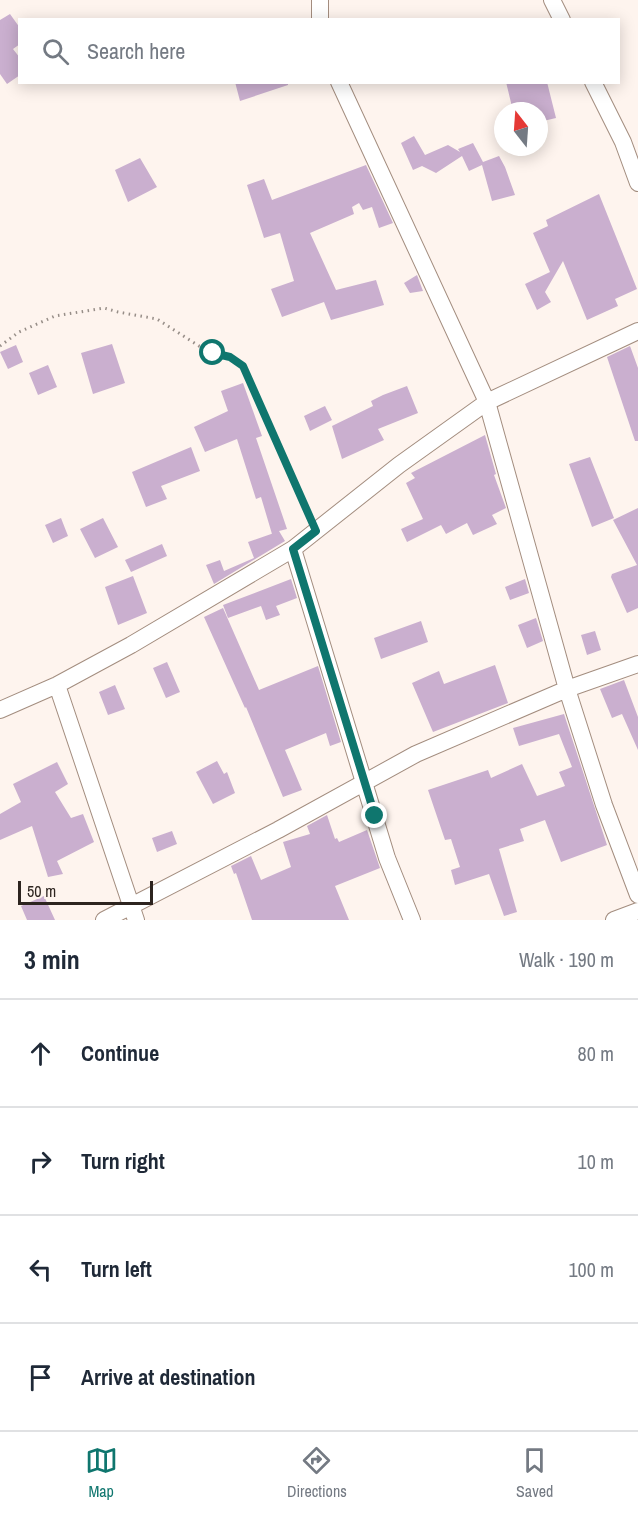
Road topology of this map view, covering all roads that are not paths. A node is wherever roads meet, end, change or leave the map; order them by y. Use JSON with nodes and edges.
{"nodes":[{"id":1,"x":320,"y":0,"type":"edge"},
{"id":2,"x":552,"y":0,"type":"edge"},
{"id":3,"x":320,"y":18,"type":"edge"},
{"id":4,"x":561,"y":18,"type":"edge"},
{"id":5,"x":340,"y":84,"type":"edge"},
{"id":6,"x":594,"y":84,"type":"edge"},
{"id":7,"x":638,"y":183,"type":"edge"},
{"id":8,"x":638,"y":331,"type":"edge"},
{"id":9,"x":487,"y":402,"type":"junction"},
{"id":10,"x":293,"y":549,"type":"junction"},
{"id":11,"x":638,"y":664,"type":"edge"},
{"id":12,"x":57,"y":685,"type":"junction"},
{"id":13,"x":567,"y":689,"type":"junction"},
{"id":14,"x":0,"y":710,"type":"edge"},
{"id":15,"x":364,"y":783,"type":"junction"},
{"id":16,"x":638,"y":895,"type":"edge"},
{"id":17,"x":638,"y":911,"type":"edge"},
{"id":18,"x":134,"y":912,"type":"edge"},
{"id":19,"x":104,"y":920,"type":"edge"},
{"id":20,"x":412,"y":920,"type":"edge"},
{"id":21,"x":614,"y":920,"type":"edge"}],
"edges":[{"from":1,"to":3,"type":"street"},
{"from":2,"to":4,"type":"street"},
{"from":5,"to":9,"type":"street"},
{"from":6,"to":7,"type":"street"},
{"from":8,"to":9,"type":"street"},
{"from":9,"to":10,"type":"street"},
{"from":9,"to":13,"type":"street"},
{"from":10,"to":12,"type":"street"},
{"from":10,"to":15,"type":"street"},
{"from":11,"to":13,"type":"street"},
{"from":12,"to":14,"type":"street"},
{"from":12,"to":18,"type":"street"},
{"from":13,"to":15,"type":"street"},
{"from":13,"to":16,"type":"street"},
{"from":15,"to":18,"type":"street"},
{"from":15,"to":20,"type":"street"},
{"from":17,"to":21,"type":"street"},
{"from":18,"to":19,"type":"street"}]}
